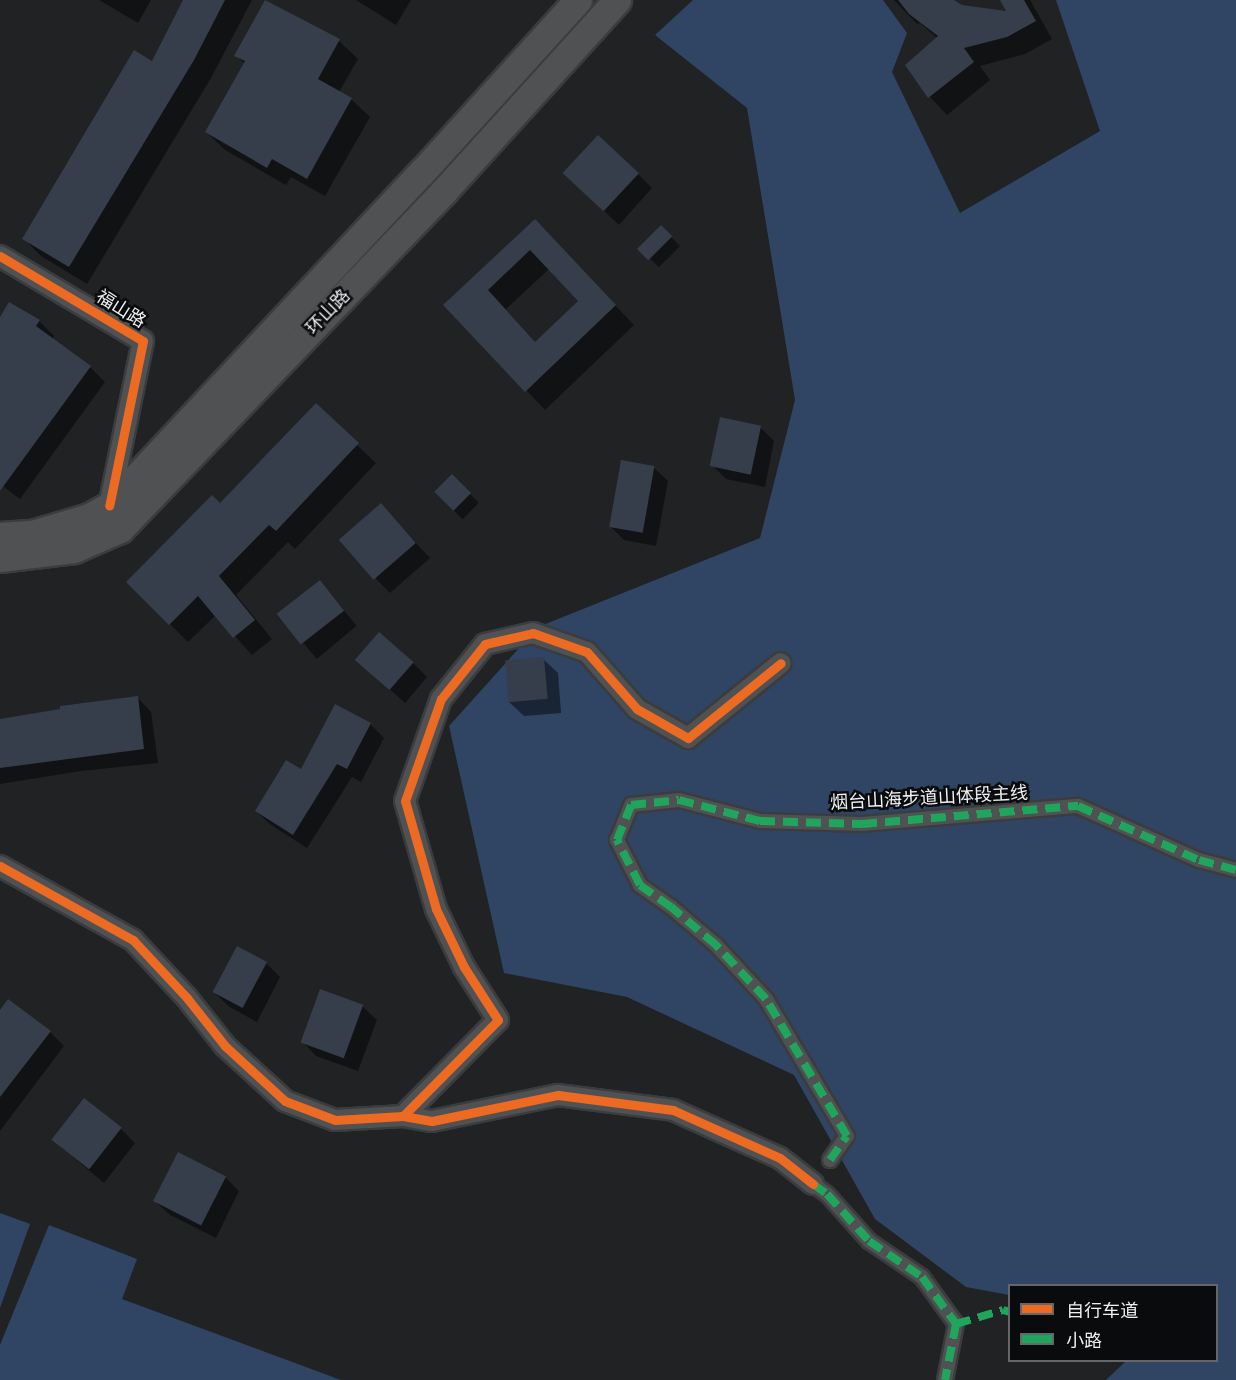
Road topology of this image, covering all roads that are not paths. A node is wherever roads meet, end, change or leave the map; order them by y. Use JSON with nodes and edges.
{"nodes":[{"id":1,"x":578,"y":0,"type":"edge"},
{"id":2,"x":617,"y":0,"type":"edge"},
{"id":3,"x":0,"y":256,"type":"edge"},
{"id":4,"x":109,"y":506,"type":"junction"},
{"id":5,"x":0,"y":536,"type":"edge"},
{"id":6,"x":0,"y":558,"type":"edge"},
{"id":7,"x":782,"y":663,"type":"dead end"},
{"id":8,"x":0,"y":866,"type":"edge"},
{"id":9,"x":1236,"y":870,"type":"edge"},
{"id":10,"x":403,"y":1116,"type":"junction"},
{"id":11,"x":830,"y":1160,"type":"dead end"},
{"id":12,"x":813,"y":1184,"type":"joint"},
{"id":13,"x":945,"y":1380,"type":"edge"}],
"edges":[{"from":1,"to":4,"type":"main road","name":"环山路"},
{"from":2,"to":6,"type":"main road","name":"环山路"},
{"from":3,"to":4,"type":"street","name":"福山路"},
{"from":4,"to":5,"type":"main road","name":"环山路"},
{"from":7,"to":10,"type":"street"},
{"from":8,"to":10,"type":"street"},
{"from":9,"to":11,"type":"street","name":"烟台山海步道山体段主线"},
{"from":10,"to":12,"type":"street"},
{"from":12,"to":13,"type":"street"}]}
